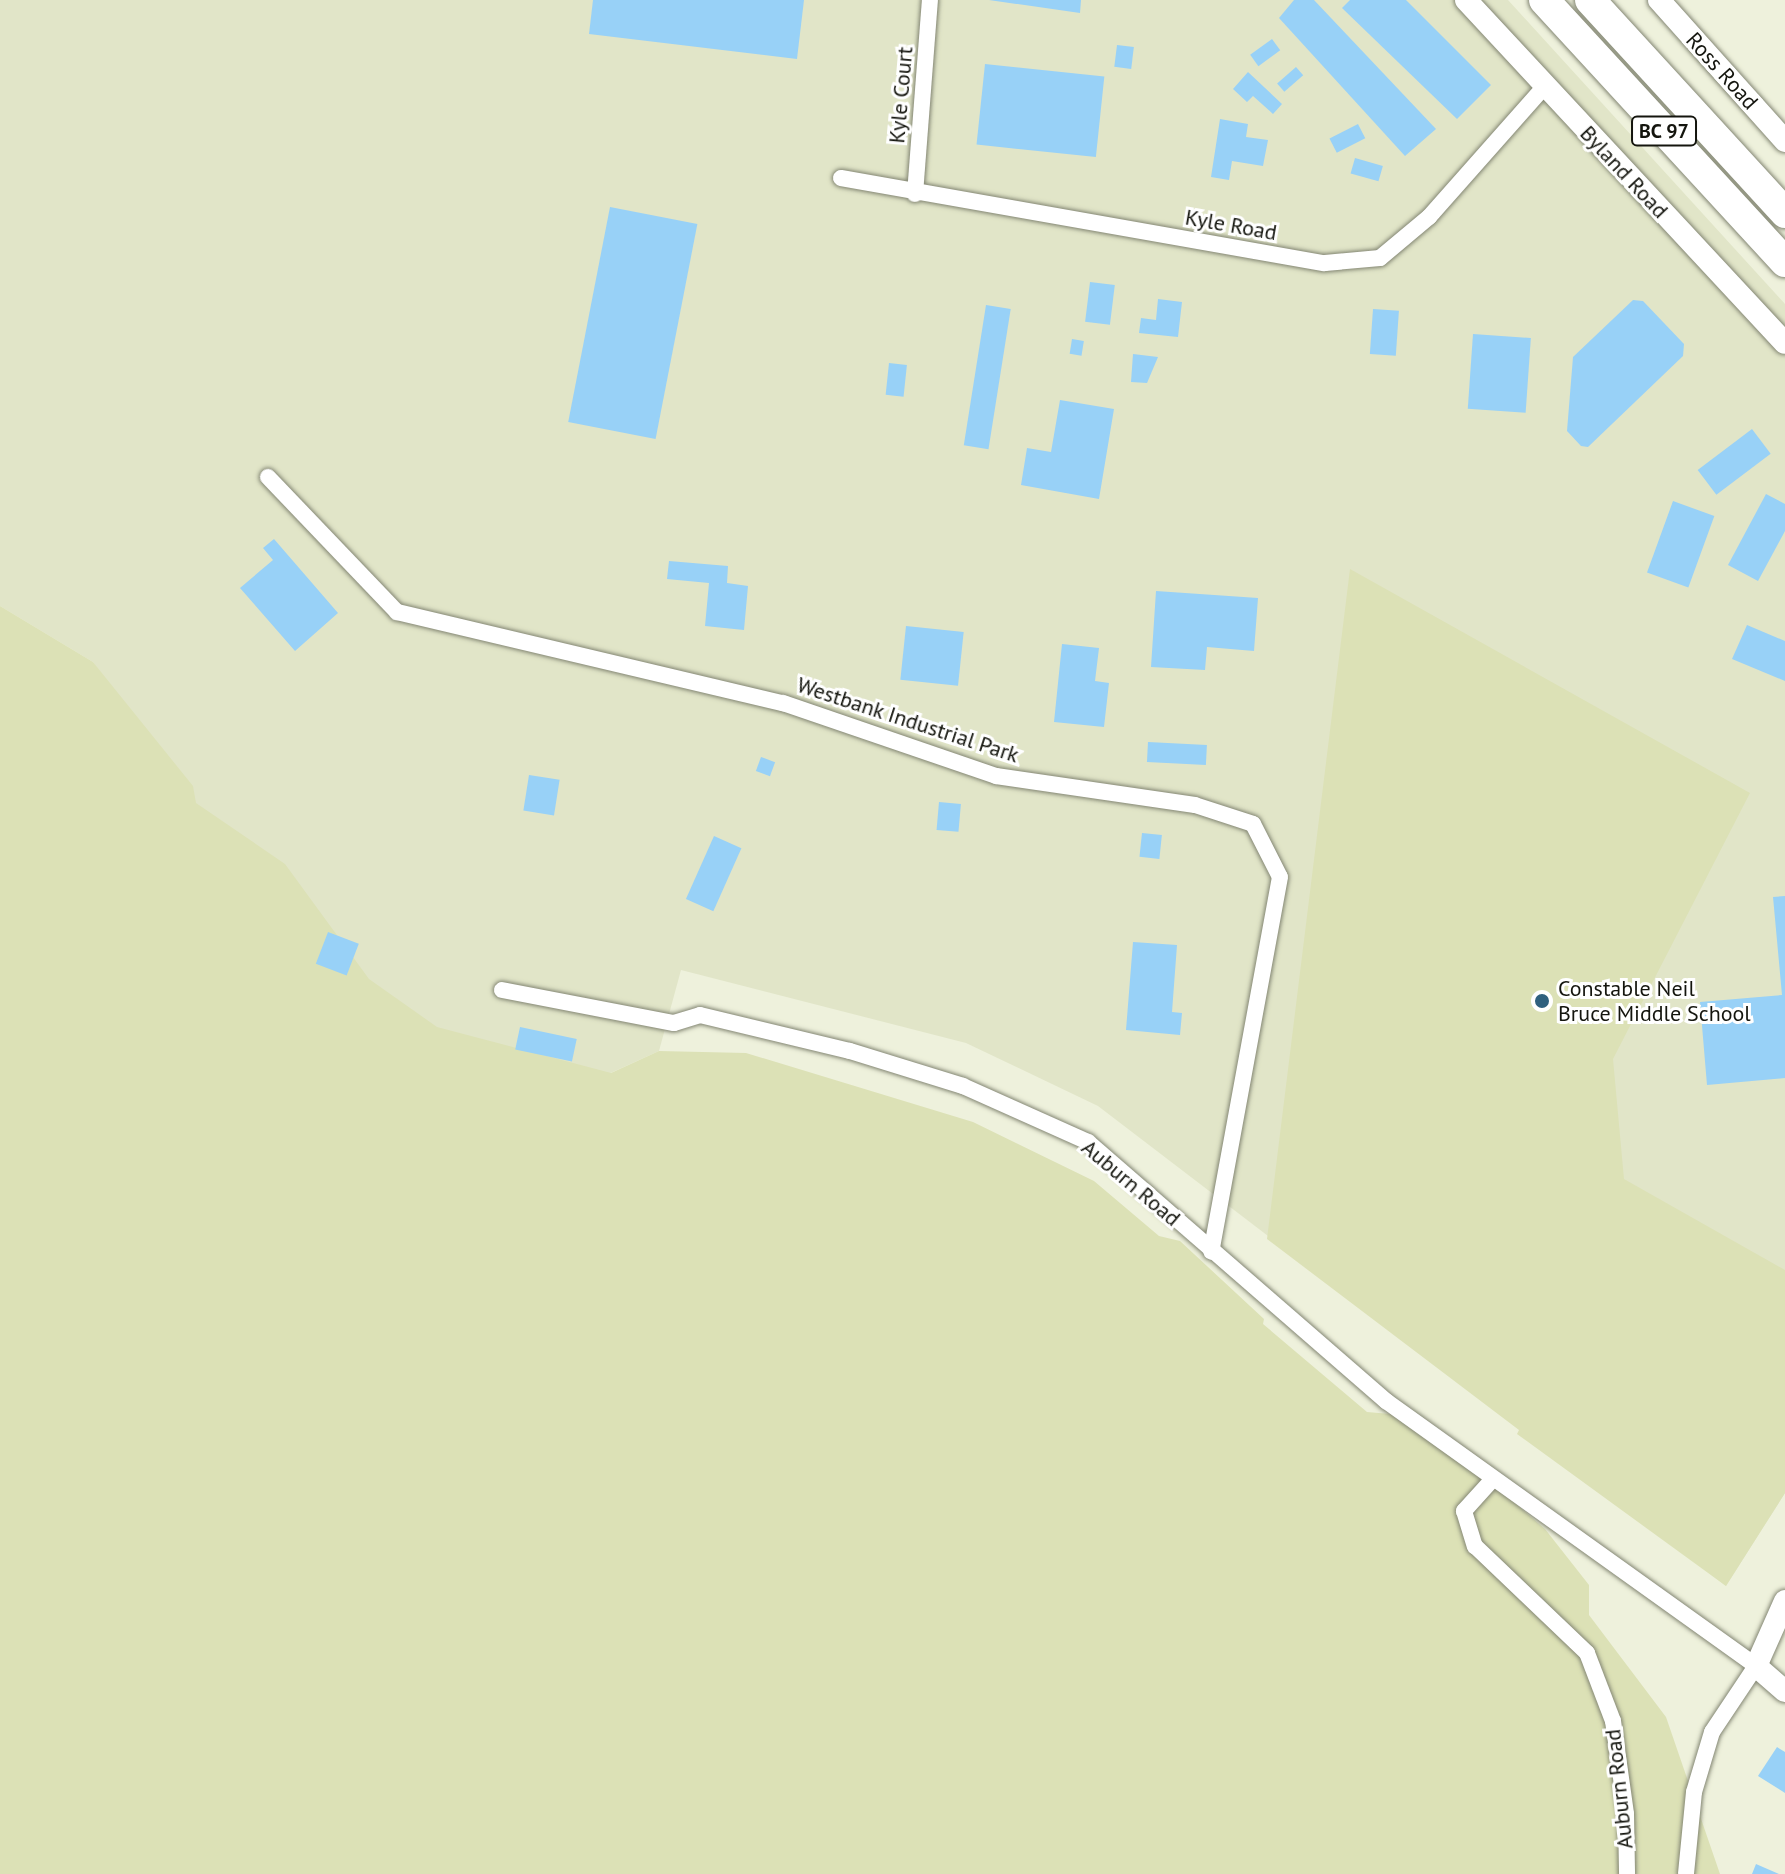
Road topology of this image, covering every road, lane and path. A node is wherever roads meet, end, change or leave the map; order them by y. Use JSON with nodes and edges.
{"nodes":[{"id":1,"x":930,"y":0,"type":"edge"},
{"id":2,"x":1466,"y":0,"type":"edge"},
{"id":3,"x":1544,"y":0,"type":"edge"},
{"id":4,"x":1590,"y":0,"type":"edge"},
{"id":5,"x":1659,"y":0,"type":"edge"},
{"id":6,"x":1544,"y":87,"type":"junction"},
{"id":7,"x":1785,"y":141,"type":"edge"},
{"id":8,"x":841,"y":178,"type":"dead end"},
{"id":9,"x":915,"y":194,"type":"junction"},
{"id":10,"x":1785,"y":213,"type":"edge"},
{"id":11,"x":1785,"y":262,"type":"edge"},
{"id":12,"x":1785,"y":343,"type":"edge"},
{"id":13,"x":268,"y":477,"type":"dead end"},
{"id":14,"x":502,"y":990,"type":"dead end"},
{"id":15,"x":1211,"y":1252,"type":"junction"},
{"id":16,"x":1492,"y":1480,"type":"junction"},
{"id":17,"x":1785,"y":1601,"type":"edge"},
{"id":18,"x":1756,"y":1666,"type":"junction"},
{"id":19,"x":1785,"y":1691,"type":"edge"},
{"id":20,"x":1627,"y":1874,"type":"edge"},
{"id":21,"x":1686,"y":1874,"type":"edge"}],
"edges":[{"from":1,"to":9,"type":"street","name":"Kyle Court"},
{"from":2,"to":6,"type":"street","name":"Byland Road"},
{"from":3,"to":11,"type":"highway","number":"BC 97"},
{"from":4,"to":10,"type":"highway","number":"BC 97"},
{"from":5,"to":7,"type":"street","name":"Ross Road"},
{"from":6,"to":9,"type":"street","name":"Kyle Road"},
{"from":6,"to":12,"type":"street","name":"Byland Road"},
{"from":8,"to":9,"type":"street","name":"Kyle Road"},
{"from":13,"to":15,"type":"street","name":"Westbank Industrial Park"},
{"from":14,"to":15,"type":"street","name":"Auburn Road"},
{"from":15,"to":16,"type":"street","name":"Auburn Road"},
{"from":16,"to":18,"type":"street","name":"Auburn Road"},
{"from":16,"to":20,"type":"street","name":"Auburn Road"},
{"from":17,"to":18,"type":"street"},
{"from":18,"to":19,"type":"street","name":"Auburn Road"},
{"from":18,"to":21,"type":"street"}]}
